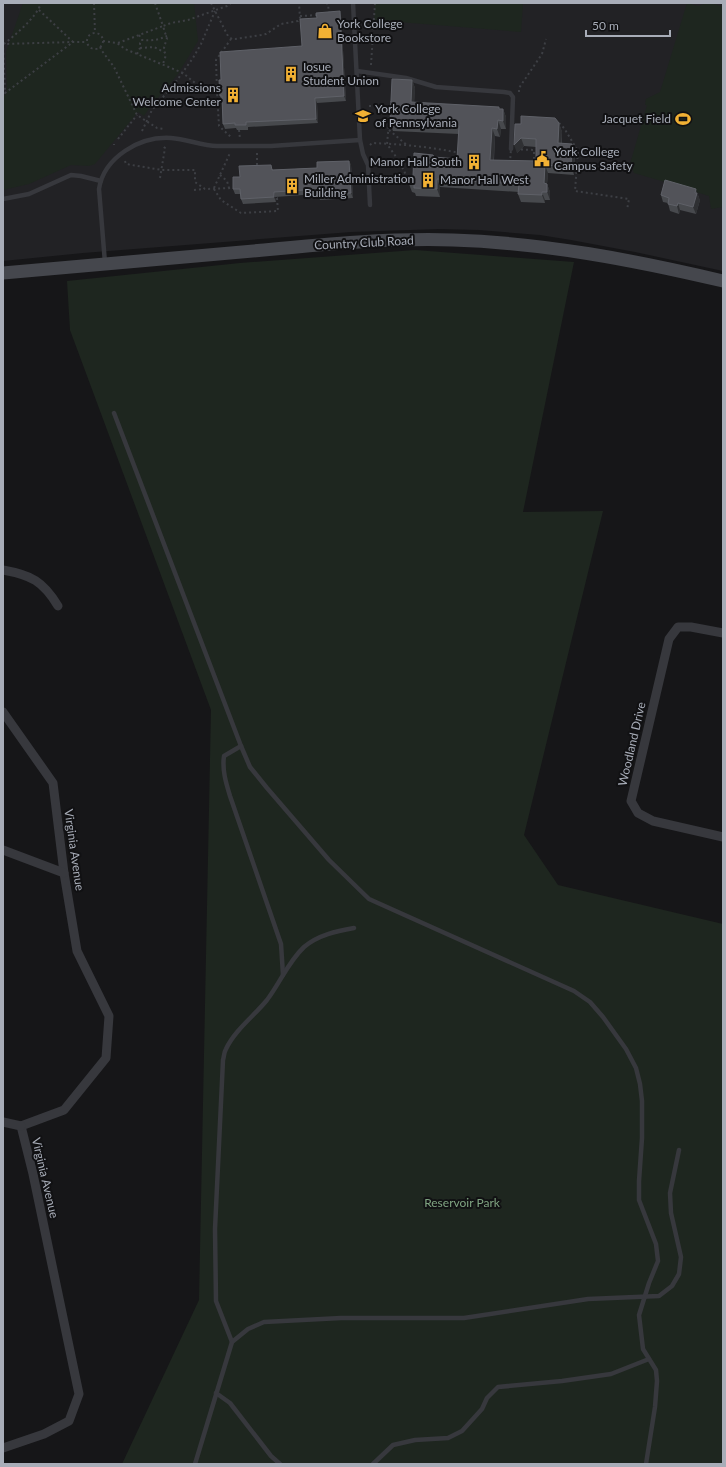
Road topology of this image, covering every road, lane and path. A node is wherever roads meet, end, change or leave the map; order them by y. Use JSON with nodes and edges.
{"nodes":[{"id":1,"x":41,"y":3,"type":"edge"},
{"id":2,"x":94,"y":3,"type":"edge"},
{"id":3,"x":155,"y":3,"type":"edge"},
{"id":4,"x":211,"y":3,"type":"edge"},
{"id":5,"x":231,"y":3,"type":"edge"},
{"id":6,"x":300,"y":3,"type":"edge"},
{"id":7,"x":326,"y":3,"type":"edge"},
{"id":8,"x":353,"y":3,"type":"edge"},
{"id":9,"x":375,"y":3,"type":"edge"},
{"id":10,"x":39,"y":10,"type":"junction"},
{"id":11,"x":215,"y":11,"type":"junction"},
{"id":12,"x":336,"y":14,"type":"edge"},
{"id":13,"x":322,"y":15,"type":"edge"},
{"id":14,"x":300,"y":16,"type":"junction"},
{"id":15,"x":163,"y":26,"type":"junction"},
{"id":16,"x":95,"y":33,"type":"junction"},
{"id":17,"x":139,"y":35,"type":"junction"},
{"id":18,"x":167,"y":36,"type":"junction"},
{"id":19,"x":546,"y":38,"type":"dead end"},
{"id":20,"x":232,"y":39,"type":"junction"},
{"id":21,"x":142,"y":40,"type":"junction"},
{"id":22,"x":103,"y":41,"type":"junction"},
{"id":23,"x":74,"y":42,"type":"junction"},
{"id":24,"x":87,"y":42,"type":"junction"},
{"id":25,"x":117,"y":43,"type":"junction"},
{"id":26,"x":3,"y":44,"type":"edge"},
{"id":27,"x":100,"y":47,"type":"junction"},
{"id":28,"x":140,"y":48,"type":"junction"},
{"id":29,"x":164,"y":52,"type":"junction"},
{"id":30,"x":137,"y":54,"type":"junction"},
{"id":31,"x":163,"y":64,"type":"junction"},
{"id":32,"x":370,"y":66,"type":"dead end"},
{"id":33,"x":357,"y":70,"type":"junction"},
{"id":34,"x":183,"y":73,"type":"junction"},
{"id":35,"x":217,"y":92,"type":"junction"},
{"id":36,"x":221,"y":92,"type":"edge"},
{"id":37,"x":4,"y":94,"type":"edge"},
{"id":38,"x":520,"y":95,"type":"dead end"},
{"id":39,"x":391,"y":101,"type":"edge"},
{"id":40,"x":375,"y":105,"type":"junction"},
{"id":41,"x":370,"y":106,"type":"dead end"},
{"id":42,"x":391,"y":107,"type":"junction"},
{"id":43,"x":370,"y":109,"type":"dead end"},
{"id":44,"x":137,"y":115,"type":"junction"},
{"id":45,"x":146,"y":121,"type":"junction"},
{"id":46,"x":558,"y":122,"type":"edge"},
{"id":47,"x":154,"y":126,"type":"junction"},
{"id":48,"x":169,"y":129,"type":"dead end"},
{"id":49,"x":239,"y":130,"type":"edge"},
{"id":50,"x":389,"y":130,"type":"junction"},
{"id":51,"x":157,"y":131,"type":"dead end"},
{"id":52,"x":142,"y":132,"type":"dead end"},
{"id":53,"x":226,"y":138,"type":"dead end"},
{"id":54,"x":118,"y":139,"type":"dead end"},
{"id":55,"x":240,"y":140,"type":"dead end"},
{"id":56,"x":360,"y":140,"type":"junction"},
{"id":57,"x":162,"y":144,"type":"dead end"},
{"id":58,"x":387,"y":144,"type":"junction"},
{"id":59,"x":370,"y":145,"type":"dead end"},
{"id":60,"x":409,"y":146,"type":"junction"},
{"id":61,"x":511,"y":149,"type":"junction"},
{"id":62,"x":230,"y":153,"type":"dead end"},
{"id":63,"x":256,"y":153,"type":"dead end"},
{"id":64,"x":461,"y":153,"type":"edge"},
{"id":65,"x":124,"y":160,"type":"dead end"},
{"id":66,"x":162,"y":170,"type":"junction"},
{"id":67,"x":258,"y":170,"type":"edge"},
{"id":68,"x":220,"y":175,"type":"junction"},
{"id":69,"x":160,"y":178,"type":"dead end"},
{"id":70,"x":101,"y":181,"type":"junction"},
{"id":71,"x":416,"y":182,"type":"edge"},
{"id":72,"x":229,"y":188,"type":"junction"},
{"id":73,"x":232,"y":188,"type":"edge"},
{"id":74,"x":205,"y":189,"type":"junction"},
{"id":75,"x":214,"y":189,"type":"junction"},
{"id":76,"x":194,"y":190,"type":"dead end"},
{"id":77,"x":276,"y":198,"type":"edge"},
{"id":78,"x":3,"y":199,"type":"edge"},
{"id":79,"x":370,"y":205,"type":"dead end"},
{"id":80,"x":627,"y":210,"type":"dead end"},
{"id":81,"x":104,"y":263,"type":"junction"},
{"id":82,"x":3,"y":273,"type":"edge"},
{"id":83,"x":723,"y":281,"type":"edge"},
{"id":84,"x":114,"y":413,"type":"dead end"},
{"id":85,"x":3,"y":570,"type":"edge"},
{"id":86,"x":58,"y":606,"type":"dead end"},
{"id":87,"x":723,"y":633,"type":"edge"},
{"id":88,"x":3,"y":712,"type":"edge"},
{"id":89,"x":241,"y":746,"type":"junction"},
{"id":90,"x":723,"y":837,"type":"edge"},
{"id":91,"x":3,"y":850,"type":"edge"},
{"id":92,"x":64,"y":873,"type":"junction"},
{"id":93,"x":354,"y":928,"type":"dead end"},
{"id":94,"x":283,"y":975,"type":"junction"},
{"id":95,"x":3,"y":1122,"type":"edge"},
{"id":96,"x":21,"y":1126,"type":"junction"},
{"id":97,"x":679,"y":1150,"type":"dead end"},
{"id":98,"x":644,"y":1297,"type":"junction"},
{"id":99,"x":232,"y":1342,"type":"junction"},
{"id":100,"x":649,"y":1359,"type":"junction"},
{"id":101,"x":216,"y":1393,"type":"junction"},
{"id":102,"x":3,"y":1448,"type":"edge"},
{"id":103,"x":195,"y":1464,"type":"edge"},
{"id":104,"x":280,"y":1464,"type":"edge"},
{"id":105,"x":374,"y":1464,"type":"edge"},
{"id":106,"x":646,"y":1464,"type":"edge"}],
"edges":[{"from":1,"to":10,"type":"path"},
{"from":2,"to":16,"type":"path"},
{"from":3,"to":15,"type":"path"},
{"from":4,"to":11,"type":"path"},
{"from":5,"to":11,"type":"path"},
{"from":6,"to":14,"type":"path"},
{"from":7,"to":12,"type":"path"},
{"from":8,"to":33,"type":"lane"},
{"from":9,"to":32,"type":"path"},
{"from":10,"to":23,"type":"path"},
{"from":10,"to":26,"type":"path"},
{"from":11,"to":15,"type":"path"},
{"from":11,"to":20,"type":"path"},
{"from":11,"to":34,"type":"path"},
{"from":13,"to":14,"type":"path"},
{"from":14,"to":20,"type":"path"},
{"from":15,"to":17,"type":"path"},
{"from":15,"to":18,"type":"path"},
{"from":16,"to":22,"type":"path"},
{"from":16,"to":24,"type":"path"},
{"from":17,"to":21,"type":"path"},
{"from":17,"to":25,"type":"path"},
{"from":18,"to":21,"type":"path"},
{"from":18,"to":29,"type":"path"},
{"from":19,"to":38,"type":"path"},
{"from":20,"to":35,"type":"path"},
{"from":21,"to":28,"type":"path"},
{"from":22,"to":25,"type":"path"},
{"from":22,"to":27,"type":"path"},
{"from":23,"to":24,"type":"path"},
{"from":23,"to":26,"type":"path"},
{"from":23,"to":37,"type":"path"},
{"from":24,"to":27,"type":"path"},
{"from":25,"to":30,"type":"path"},
{"from":26,"to":37,"type":"path"},
{"from":27,"to":44,"type":"path"},
{"from":28,"to":29,"type":"path"},
{"from":28,"to":30,"type":"path"},
{"from":29,"to":31,"type":"path"},
{"from":30,"to":31,"type":"path"},
{"from":31,"to":34,"type":"path"},
{"from":33,"to":56,"type":"lane"},
{"from":33,"to":61,"type":"lane"},
{"from":34,"to":35,"type":"path"},
{"from":34,"to":45,"type":"path"},
{"from":35,"to":36,"type":"path"},
{"from":35,"to":53,"type":"path"},
{"from":39,"to":42,"type":"path"},
{"from":40,"to":41,"type":"path"},
{"from":40,"to":42,"type":"path"},
{"from":40,"to":43,"type":"path"},
{"from":42,"to":50,"type":"path"},
{"from":44,"to":45,"type":"path"},
{"from":44,"to":54,"type":"path"},
{"from":45,"to":47,"type":"path"},
{"from":45,"to":52,"type":"path"},
{"from":46,"to":80,"type":"path"},
{"from":47,"to":48,"type":"path"},
{"from":47,"to":51,"type":"path"},
{"from":49,"to":55,"type":"path"},
{"from":50,"to":58,"type":"path"},
{"from":50,"to":60,"type":"path"},
{"from":56,"to":70,"type":"lane"},
{"from":56,"to":79,"type":"lane"},
{"from":57,"to":66,"type":"path"},
{"from":58,"to":59,"type":"path"},
{"from":58,"to":60,"type":"path"},
{"from":58,"to":71,"type":"path"},
{"from":60,"to":64,"type":"path"},
{"from":61,"to":61,"type":"path"},
{"from":62,"to":68,"type":"path"},
{"from":63,"to":67,"type":"path"},
{"from":65,"to":66,"type":"path"},
{"from":66,"to":69,"type":"path"},
{"from":66,"to":74,"type":"path"},
{"from":68,"to":72,"type":"path"},
{"from":68,"to":75,"type":"path"},
{"from":70,"to":78,"type":"lane"},
{"from":70,"to":81,"type":"lane"},
{"from":72,"to":73,"type":"path"},
{"from":72,"to":75,"type":"path"},
{"from":74,"to":75,"type":"path"},
{"from":74,"to":76,"type":"path"},
{"from":75,"to":77,"type":"path"},
{"from":81,"to":82,"type":"main road","name":"Country Club Road"},
{"from":81,"to":83,"type":"main road","name":"Country Club Road"},
{"from":84,"to":89,"type":"lane"},
{"from":85,"to":86,"type":"street"},
{"from":87,"to":90,"type":"street","name":"Woodland Drive"},
{"from":88,"to":92,"type":"street","name":"Virginia Avenue"},
{"from":89,"to":94,"type":"lane"},
{"from":89,"to":98,"type":"lane"},
{"from":91,"to":92,"type":"street"},
{"from":92,"to":96,"type":"street","name":"Virginia Avenue"},
{"from":93,"to":94,"type":"lane"},
{"from":94,"to":99,"type":"lane"},
{"from":95,"to":96,"type":"street"},
{"from":96,"to":102,"type":"street","name":"Virginia Avenue"},
{"from":97,"to":98,"type":"lane"},
{"from":98,"to":99,"type":"lane"},
{"from":98,"to":100,"type":"lane"},
{"from":99,"to":101,"type":"lane"},
{"from":100,"to":105,"type":"lane"},
{"from":100,"to":106,"type":"lane"},
{"from":101,"to":103,"type":"lane"},
{"from":101,"to":104,"type":"lane"}]}
